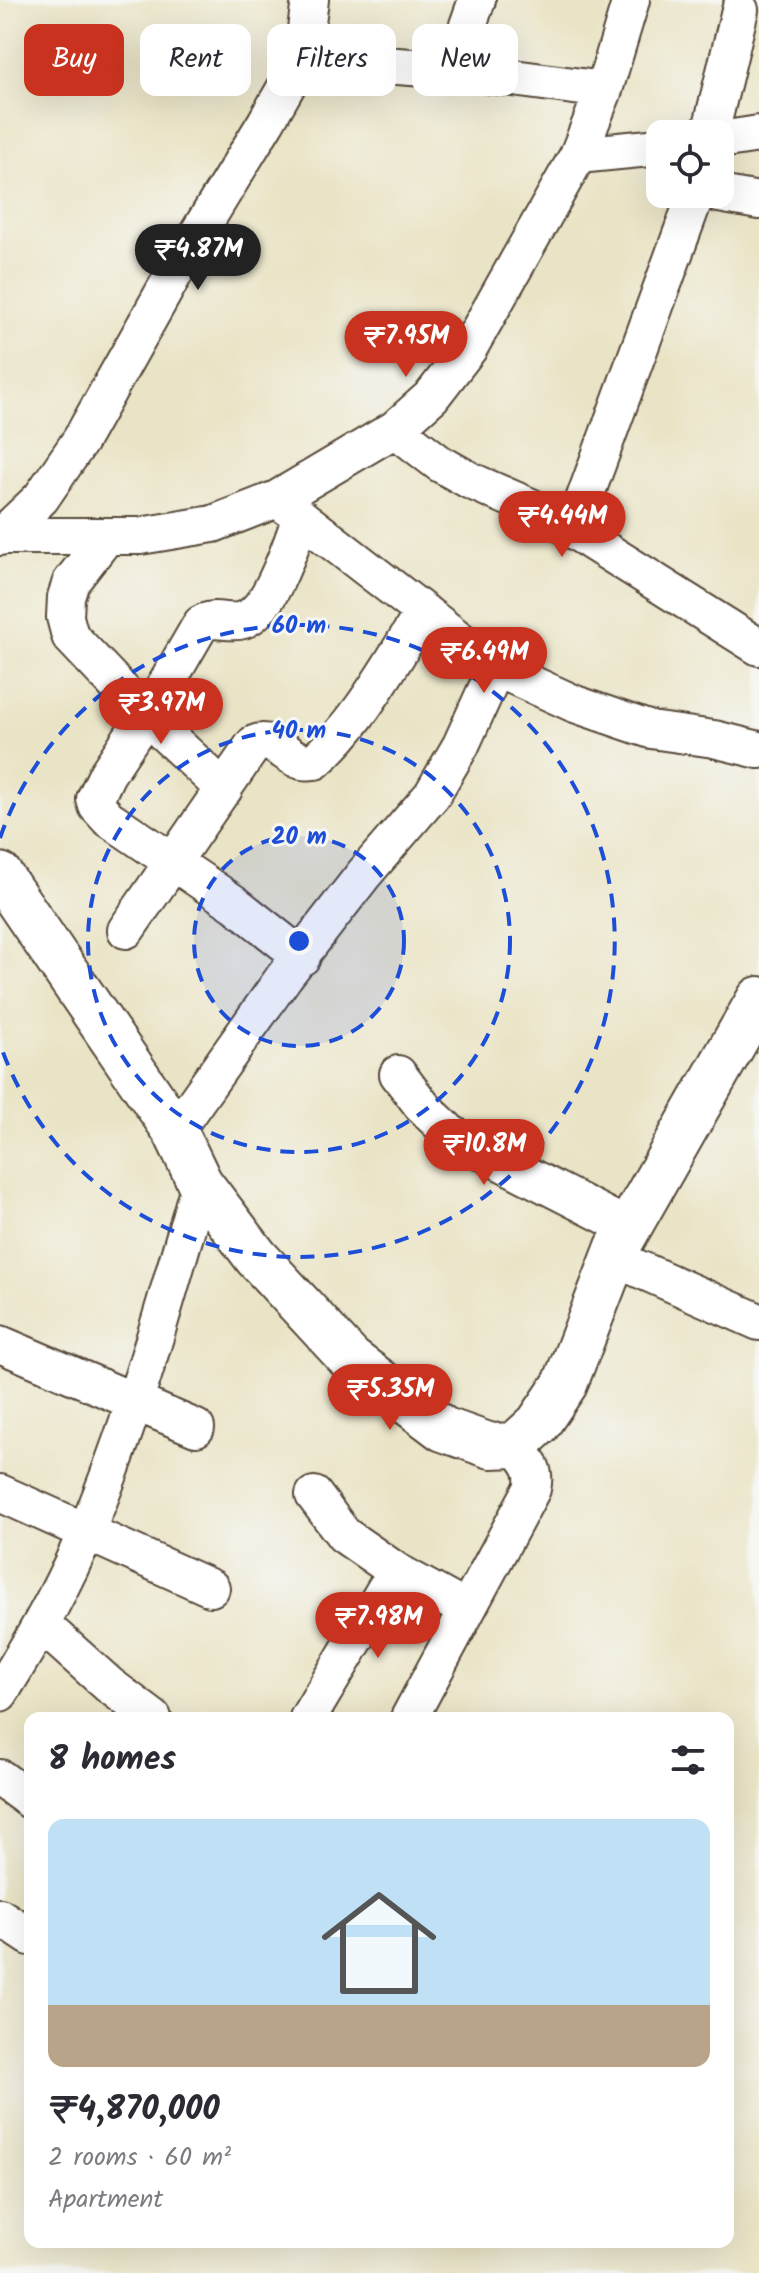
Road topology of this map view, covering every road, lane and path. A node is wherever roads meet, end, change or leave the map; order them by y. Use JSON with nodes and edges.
{"nodes":[{"id":1,"x":310,"y":0,"type":"edge"},
{"id":2,"x":477,"y":0,"type":"edge"},
{"id":3,"x":631,"y":0,"type":"edge"},
{"id":4,"x":740,"y":10,"type":"dead end"},
{"id":5,"x":307,"y":24,"type":"edge"},
{"id":6,"x":468,"y":24,"type":"edge"},
{"id":7,"x":518,"y":79,"type":"edge"},
{"id":8,"x":604,"y":90,"type":"junction"},
{"id":9,"x":280,"y":96,"type":"edge"},
{"id":10,"x":713,"y":120,"type":"edge"},
{"id":11,"x":759,"y":134,"type":"edge"},
{"id":12,"x":734,"y":138,"type":"edge"},
{"id":13,"x":646,"y":148,"type":"edge"},
{"id":14,"x":578,"y":155,"type":"junction"},
{"id":15,"x":734,"y":197,"type":"edge"},
{"id":16,"x":759,"y":201,"type":"edge"},
{"id":17,"x":691,"y":208,"type":"edge"},
{"id":18,"x":395,"y":429,"type":"junction"},
{"id":19,"x":289,"y":508,"type":"junction"},
{"id":20,"x":573,"y":530,"type":"junction"},
{"id":21,"x":0,"y":536,"type":"edge"},
{"id":22,"x":107,"y":536,"type":"junction"},
{"id":23,"x":424,"y":612,"type":"junction"},
{"id":24,"x":759,"y":647,"type":"edge"},
{"id":25,"x":496,"y":668,"type":"junction"},
{"id":26,"x":146,"y":716,"type":"junction"},
{"id":27,"x":759,"y":750,"type":"edge"},
{"id":28,"x":224,"y":789,"type":"junction"},
{"id":29,"x":173,"y":863,"type":"junction"},
{"id":30,"x":0,"y":875,"type":"edge"},
{"id":31,"x":126,"y":930,"type":"dead end"},
{"id":32,"x":302,"y":957,"type":"junction"},
{"id":33,"x":759,"y":999,"type":"edge"},
{"id":34,"x":398,"y":1074,"type":"dead end"},
{"id":35,"x":175,"y":1131,"type":"junction"},
{"id":36,"x":200,"y":1183,"type":"junction"},
{"id":37,"x":622,"y":1243,"type":"junction"},
{"id":38,"x":759,"y":1322,"type":"edge"},
{"id":39,"x":0,"y":1344,"type":"edge"},
{"id":40,"x":134,"y":1402,"type":"junction"},
{"id":41,"x":196,"y":1428,"type":"dead end"},
{"id":42,"x":515,"y":1445,"type":"junction"},
{"id":43,"x":0,"y":1493,"type":"edge"},
{"id":44,"x":314,"y":1495,"type":"dead end"},
{"id":45,"x":86,"y":1533,"type":"junction"},
{"id":46,"x":396,"y":1571,"type":"junction"},
{"id":47,"x":211,"y":1588,"type":"dead end"},
{"id":48,"x":467,"y":1610,"type":"junction"},
{"id":49,"x":41,"y":1624,"type":"junction"},
{"id":50,"x":0,"y":1693,"type":"edge"},
{"id":51,"x":145,"y":1712,"type":"edge"},
{"id":52,"x":312,"y":1712,"type":"edge"},
{"id":53,"x":412,"y":1712,"type":"edge"},
{"id":54,"x":0,"y":1778,"type":"edge"},
{"id":55,"x":24,"y":1796,"type":"edge"},
{"id":56,"x":0,"y":1917,"type":"edge"},
{"id":57,"x":24,"y":1933,"type":"edge"}],
"edges":[{"from":1,"to":5,"type":"street"},
{"from":2,"to":6,"type":"street"},
{"from":3,"to":8,"type":"street"},
{"from":4,"to":10,"type":"street"},
{"from":7,"to":8,"type":"street"},
{"from":8,"to":14,"type":"street"},
{"from":9,"to":21,"type":"street"},
{"from":11,"to":12,"type":"street"},
{"from":13,"to":14,"type":"street"},
{"from":14,"to":18,"type":"street"},
{"from":15,"to":16,"type":"street"},
{"from":17,"to":20,"type":"street"},
{"from":18,"to":19,"type":"street"},
{"from":18,"to":20,"type":"street"},
{"from":19,"to":22,"type":"street"},
{"from":19,"to":23,"type":"street"},
{"from":19,"to":26,"type":"street"},
{"from":20,"to":24,"type":"street"},
{"from":21,"to":22,"type":"street"},
{"from":22,"to":26,"type":"street"},
{"from":23,"to":25,"type":"street"},
{"from":23,"to":28,"type":"street"},
{"from":25,"to":27,"type":"street"},
{"from":25,"to":32,"type":"street"},
{"from":26,"to":28,"type":"street"},
{"from":26,"to":29,"type":"street"},
{"from":28,"to":29,"type":"street"},
{"from":29,"to":31,"type":"street"},
{"from":29,"to":32,"type":"street"},
{"from":30,"to":35,"type":"street"},
{"from":32,"to":35,"type":"street"},
{"from":33,"to":37,"type":"street"},
{"from":34,"to":37,"type":"street"},
{"from":35,"to":36,"type":"street"},
{"from":36,"to":40,"type":"street"},
{"from":36,"to":42,"type":"street"},
{"from":37,"to":38,"type":"street"},
{"from":37,"to":42,"type":"street"},
{"from":39,"to":40,"type":"street"},
{"from":40,"to":41,"type":"street"},
{"from":40,"to":45,"type":"street"},
{"from":42,"to":48,"type":"street"},
{"from":43,"to":45,"type":"street"},
{"from":44,"to":46,"type":"street"},
{"from":45,"to":47,"type":"street"},
{"from":45,"to":49,"type":"street"},
{"from":46,"to":48,"type":"street"},
{"from":46,"to":52,"type":"street"},
{"from":48,"to":53,"type":"street"},
{"from":49,"to":50,"type":"street"},
{"from":49,"to":51,"type":"street"},
{"from":54,"to":55,"type":"street"},
{"from":56,"to":57,"type":"street"}]}
